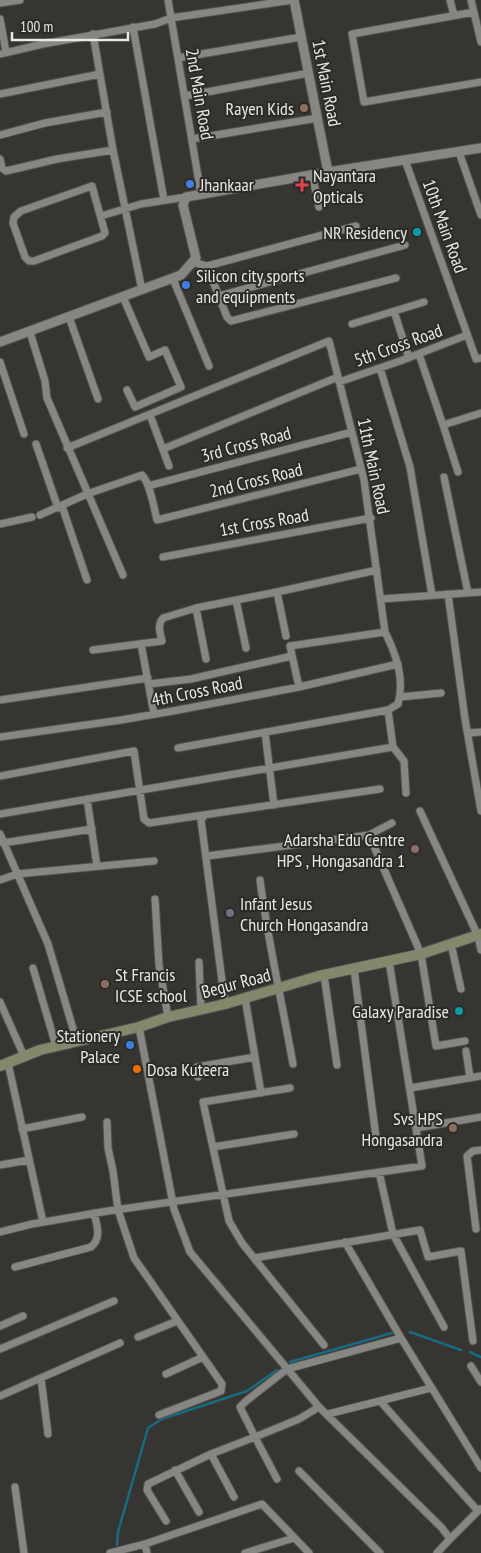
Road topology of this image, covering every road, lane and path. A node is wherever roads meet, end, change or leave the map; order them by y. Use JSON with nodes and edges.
{"nodes":[{"id":1,"x":20,"y":0,"type":"edge"},
{"id":2,"x":168,"y":0,"type":"edge"},
{"id":3,"x":293,"y":0,"type":"edge"},
{"id":4,"x":450,"y":0,"type":"edge"},
{"id":5,"x":471,"y":0,"type":"edge"},
{"id":6,"x":0,"y":3,"type":"edge"},
{"id":7,"x":250,"y":3,"type":"edge"},
{"id":8,"x":474,"y":12,"type":"junction"},
{"id":9,"x":454,"y":16,"type":"junction"},
{"id":10,"x":172,"y":18,"type":"junction"},
{"id":11,"x":0,"y":19,"type":"edge"},
{"id":12,"x":132,"y":27,"type":"junction"},
{"id":13,"x":93,"y":34,"type":"junction"},
{"id":14,"x":301,"y":37,"type":"junction"},
{"id":15,"x":481,"y":42,"type":"edge"},
{"id":16,"x":3,"y":53,"type":"edge"},
{"id":17,"x":178,"y":58,"type":"junction"},
{"id":18,"x":308,"y":73,"type":"junction"},
{"id":19,"x":100,"y":74,"type":"junction"},
{"id":20,"x":481,"y":82,"type":"edge"},
{"id":21,"x":0,"y":94,"type":"edge"},
{"id":22,"x":185,"y":96,"type":"junction"},
{"id":23,"x":106,"y":112,"type":"junction"},
{"id":24,"x":318,"y":118,"type":"junction"},
{"id":25,"x":0,"y":135,"type":"edge"},
{"id":26,"x":192,"y":139,"type":"junction"},
{"id":27,"x":481,"y":148,"type":"edge"},
{"id":28,"x":113,"y":150,"type":"junction"},
{"id":29,"x":459,"y":152,"type":"junction"},
{"id":30,"x":0,"y":159,"type":"edge"},
{"id":31,"x":405,"y":160,"type":"junction"},
{"id":32,"x":328,"y":172,"type":"junction"},
{"id":33,"x":312,"y":174,"type":"junction"},
{"id":34,"x":201,"y":194,"type":"junction"},
{"id":35,"x":186,"y":197,"type":"junction"},
{"id":36,"x":164,"y":200,"type":"junction"},
{"id":37,"x":319,"y":207,"type":"dead end"},
{"id":38,"x":125,"y":209,"type":"junction"},
{"id":39,"x":481,"y":215,"type":"edge"},
{"id":40,"x":101,"y":216,"type":"junction"},
{"id":41,"x":356,"y":226,"type":"dead end"},
{"id":42,"x":405,"y":245,"type":"dead end"},
{"id":43,"x":192,"y":262,"type":"junction"},
{"id":44,"x":207,"y":266,"type":"junction"},
{"id":45,"x":396,"y":278,"type":"dead end"},
{"id":46,"x":173,"y":279,"type":"junction"},
{"id":47,"x":142,"y":290,"type":"junction"},
{"id":48,"x":219,"y":296,"type":"junction"},
{"id":49,"x":123,"y":297,"type":"junction"},
{"id":50,"x":424,"y":302,"type":"dead end"},
{"id":51,"x":394,"y":311,"type":"junction"},
{"id":52,"x":69,"y":317,"type":"junction"},
{"id":53,"x":352,"y":324,"type":"dead end"},
{"id":54,"x":30,"y":332,"type":"junction"},
{"id":55,"x":468,"y":335,"type":"junction"},
{"id":56,"x":0,"y":342,"type":"edge"},
{"id":57,"x":419,"y":354,"type":"junction"},
{"id":58,"x":409,"y":358,"type":"junction"},
{"id":59,"x":479,"y":358,"type":"edge"},
{"id":60,"x":0,"y":362,"type":"edge"},
{"id":61,"x":209,"y":366,"type":"dead end"},
{"id":62,"x":380,"y":368,"type":"junction"},
{"id":63,"x":339,"y":379,"type":"junction"},
{"id":64,"x":127,"y":390,"type":"dead end"},
{"id":65,"x":98,"y":399,"type":"dead end"},
{"id":66,"x":481,"y":413,"type":"edge"},
{"id":67,"x":150,"y":415,"type":"junction"},
{"id":68,"x":443,"y":424,"type":"junction"},
{"id":69,"x":352,"y":432,"type":"junction"},
{"id":70,"x":24,"y":434,"type":"dead end"},
{"id":71,"x":36,"y":444,"type":"dead end"},
{"id":72,"x":67,"y":448,"type":"junction"},
{"id":73,"x":163,"y":449,"type":"junction"},
{"id":74,"x":169,"y":466,"type":"dead end"},
{"id":75,"x":361,"y":469,"type":"junction"},
{"id":76,"x":458,"y":472,"type":"dead end"},
{"id":77,"x":444,"y":477,"type":"dead end"},
{"id":78,"x":148,"y":486,"type":"junction"},
{"id":79,"x":87,"y":494,"type":"junction"},
{"id":80,"x":60,"y":507,"type":"junction"},
{"id":81,"x":40,"y":515,"type":"dead end"},
{"id":82,"x":32,"y":517,"type":"dead end"},
{"id":83,"x":371,"y":518,"type":"junction"},
{"id":84,"x":0,"y":524,"type":"edge"},
{"id":85,"x":163,"y":557,"type":"dead end"},
{"id":86,"x":377,"y":570,"type":"junction"},
{"id":87,"x":123,"y":575,"type":"dead end"},
{"id":88,"x":88,"y":580,"type":"dead end"},
{"id":89,"x":277,"y":592,"type":"junction"},
{"id":90,"x":481,"y":592,"type":"edge"},
{"id":91,"x":468,"y":593,"type":"junction"},
{"id":92,"x":448,"y":594,"type":"junction"},
{"id":93,"x":432,"y":595,"type":"junction"},
{"id":94,"x":381,"y":599,"type":"junction"},
{"id":95,"x":236,"y":600,"type":"junction"},
{"id":96,"x":196,"y":608,"type":"junction"},
{"id":97,"x":385,"y":632,"type":"junction"},
{"id":98,"x":286,"y":636,"type":"dead end"},
{"id":99,"x":141,"y":644,"type":"junction"},
{"id":100,"x":246,"y":648,"type":"dead end"},
{"id":101,"x":93,"y":650,"type":"dead end"},
{"id":102,"x":292,"y":656,"type":"junction"},
{"id":103,"x":206,"y":659,"type":"dead end"},
{"id":104,"x":398,"y":664,"type":"junction"},
{"id":105,"x":148,"y":681,"type":"junction"},
{"id":106,"x":299,"y":687,"type":"junction"},
{"id":107,"x":441,"y":693,"type":"dead end"},
{"id":108,"x":400,"y":697,"type":"junction"},
{"id":109,"x":0,"y":700,"type":"edge"},
{"id":110,"x":388,"y":710,"type":"junction"},
{"id":111,"x":154,"y":714,"type":"junction"},
{"id":112,"x":265,"y":732,"type":"junction"},
{"id":113,"x":481,"y":732,"type":"edge"},
{"id":114,"x":468,"y":733,"type":"junction"},
{"id":115,"x":0,"y":737,"type":"edge"},
{"id":116,"x":393,"y":747,"type":"junction"},
{"id":117,"x":178,"y":748,"type":"dead end"},
{"id":118,"x":270,"y":767,"type":"junction"},
{"id":119,"x":478,"y":770,"type":"edge"},
{"id":120,"x":0,"y":776,"type":"edge"},
{"id":121,"x":141,"y":789,"type":"junction"},
{"id":122,"x":380,"y":789,"type":"dead end"},
{"id":123,"x":406,"y":793,"type":"dead end"},
{"id":124,"x":87,"y":799,"type":"junction"},
{"id":125,"x":274,"y":805,"type":"junction"},
{"id":126,"x":420,"y":811,"type":"dead end"},
{"id":127,"x":481,"y":812,"type":"edge"},
{"id":128,"x":0,"y":814,"type":"edge"},
{"id":129,"x":204,"y":816,"type":"junction"},
{"id":130,"x":392,"y":823,"type":"dead end"},
{"id":131,"x":92,"y":829,"type":"junction"},
{"id":132,"x":0,"y":834,"type":"edge"},
{"id":133,"x":369,"y":835,"type":"junction"},
{"id":134,"x":3,"y":843,"type":"junction"},
{"id":135,"x":206,"y":856,"type":"junction"},
{"id":136,"x":154,"y":861,"type":"dead end"},
{"id":137,"x":97,"y":866,"type":"junction"},
{"id":138,"x":17,"y":874,"type":"junction"},
{"id":139,"x":0,"y":880,"type":"edge"},
{"id":140,"x":260,"y":880,"type":"dead end"},
{"id":141,"x":156,"y":899,"type":"dead end"},
{"id":142,"x":479,"y":935,"type":"edge"},
{"id":143,"x":451,"y":944,"type":"junction"},
{"id":144,"x":481,"y":950,"type":"edge"},
{"id":145,"x":421,"y":954,"type":"junction"},
{"id":146,"x":389,"y":961,"type":"junction"},
{"id":147,"x":199,"y":962,"type":"dead end"},
{"id":148,"x":33,"y":968,"type":"dead end"},
{"id":149,"x":354,"y":969,"type":"junction"},
{"id":150,"x":324,"y":975,"type":"junction"},
{"id":151,"x":280,"y":988,"type":"junction"},
{"id":152,"x":461,"y":989,"type":"dead end"},
{"id":153,"x":245,"y":998,"type":"junction"},
{"id":154,"x":0,"y":1002,"type":"edge"},
{"id":155,"x":225,"y":1004,"type":"junction"},
{"id":156,"x":201,"y":1010,"type":"junction"},
{"id":157,"x":168,"y":1017,"type":"junction"},
{"id":158,"x":139,"y":1027,"type":"junction"},
{"id":159,"x":465,"y":1041,"type":"dead end"},
{"id":160,"x":77,"y":1042,"type":"junction"},
{"id":161,"x":56,"y":1046,"type":"junction"},
{"id":162,"x":466,"y":1051,"type":"dead end"},
{"id":163,"x":24,"y":1056,"type":"junction"},
{"id":164,"x":255,"y":1057,"type":"junction"},
{"id":165,"x":4,"y":1064,"type":"edge"},
{"id":166,"x":293,"y":1064,"type":"dead end"},
{"id":167,"x":337,"y":1065,"type":"dead end"},
{"id":168,"x":481,"y":1076,"type":"edge"},
{"id":169,"x":198,"y":1077,"type":"dead end"},
{"id":170,"x":470,"y":1078,"type":"junction"},
{"id":171,"x":290,"y":1088,"type":"dead end"},
{"id":172,"x":410,"y":1088,"type":"junction"},
{"id":173,"x":261,"y":1093,"type":"junction"},
{"id":174,"x":82,"y":1117,"type":"dead end"},
{"id":175,"x":481,"y":1117,"type":"edge"},
{"id":176,"x":108,"y":1122,"type":"dead end"},
{"id":177,"x":416,"y":1128,"type":"junction"},
{"id":178,"x":22,"y":1129,"type":"junction"},
{"id":179,"x":294,"y":1134,"type":"dead end"},
{"id":180,"x":376,"y":1137,"type":"dead end"},
{"id":181,"x":213,"y":1147,"type":"junction"},
{"id":182,"x":481,"y":1150,"type":"edge"},
{"id":183,"x":29,"y":1160,"type":"junction"},
{"id":184,"x":0,"y":1164,"type":"edge"},
{"id":185,"x":379,"y":1172,"type":"junction"},
{"id":186,"x":223,"y":1196,"type":"junction"},
{"id":187,"x":172,"y":1203,"type":"junction"},
{"id":188,"x":118,"y":1210,"type":"junction"},
{"id":189,"x":94,"y":1213,"type":"junction"},
{"id":190,"x":43,"y":1222,"type":"junction"},
{"id":191,"x":476,"y":1229,"type":"dead end"},
{"id":192,"x":0,"y":1232,"type":"edge"},
{"id":193,"x":393,"y":1234,"type":"junction"},
{"id":194,"x":345,"y":1242,"type":"junction"},
{"id":195,"x":254,"y":1258,"type":"junction"},
{"id":196,"x":15,"y":1267,"type":"dead end"},
{"id":197,"x":114,"y":1300,"type":"dead end"},
{"id":198,"x":23,"y":1316,"type":"dead end"},
{"id":199,"x":177,"y":1321,"type":"junction"},
{"id":200,"x":0,"y":1326,"type":"edge"},
{"id":201,"x":444,"y":1327,"type":"dead end"},
{"id":202,"x":138,"y":1337,"type":"dead end"},
{"id":203,"x":401,"y":1338,"type":"junction"},
{"id":204,"x":473,"y":1341,"type":"dead end"},
{"id":205,"x":120,"y":1343,"type":"dead end"},
{"id":206,"x":324,"y":1345,"type":"dead end"},
{"id":207,"x":0,"y":1349,"type":"edge"},
{"id":208,"x":203,"y":1358,"type":"junction"},
{"id":209,"x":471,"y":1366,"type":"dead end"},
{"id":210,"x":287,"y":1369,"type":"junction"},
{"id":211,"x":166,"y":1374,"type":"dead end"},
{"id":212,"x":41,"y":1378,"type":"junction"},
{"id":213,"x":481,"y":1382,"type":"edge"},
{"id":214,"x":431,"y":1388,"type":"junction"},
{"id":215,"x":0,"y":1396,"type":"edge"},
{"id":216,"x":380,"y":1400,"type":"junction"},
{"id":217,"x":319,"y":1406,"type":"junction"},
{"id":218,"x":328,"y":1414,"type":"junction"},
{"id":219,"x":159,"y":1415,"type":"dead end"},
{"id":220,"x":48,"y":1434,"type":"dead end"},
{"id":221,"x":255,"y":1437,"type":"junction"},
{"id":222,"x":211,"y":1454,"type":"junction"},
{"id":223,"x":481,"y":1468,"type":"edge"},
{"id":224,"x":175,"y":1470,"type":"junction"},
{"id":225,"x":298,"y":1472,"type":"dead end"},
{"id":226,"x":277,"y":1479,"type":"dead end"},
{"id":227,"x":15,"y":1487,"type":"dead end"},
{"id":228,"x":234,"y":1497,"type":"dead end"},
{"id":229,"x":480,"y":1510,"type":"edge"},
{"id":230,"x":199,"y":1512,"type":"dead end"},
{"id":231,"x":166,"y":1521,"type":"dead end"},
{"id":232,"x":294,"y":1538,"type":"junction"},
{"id":233,"x":450,"y":1538,"type":"junction"},
{"id":234,"x":145,"y":1544,"type":"junction"},
{"id":235,"x":24,"y":1553,"type":"edge"},
{"id":236,"x":110,"y":1553,"type":"edge"},
{"id":237,"x":147,"y":1553,"type":"edge"},
{"id":238,"x":245,"y":1553,"type":"edge"},
{"id":239,"x":309,"y":1553,"type":"edge"},
{"id":240,"x":380,"y":1553,"type":"edge"},
{"id":241,"x":437,"y":1553,"type":"edge"}],
"edges":[{"from":1,"to":6,"type":"street"},
{"from":2,"to":10,"type":"street","name":"2nd Main Road"},
{"from":3,"to":7,"type":"street"},
{"from":3,"to":14,"type":"street","name":"1st Main Road"},
{"from":4,"to":9,"type":"street"},
{"from":5,"to":8,"type":"street"},
{"from":7,"to":10,"type":"street"},
{"from":8,"to":9,"type":"street"},
{"from":8,"to":15,"type":"street"},
{"from":9,"to":20,"type":"street"},
{"from":10,"to":12,"type":"street"},
{"from":10,"to":17,"type":"street","name":"2nd Main Road"},
{"from":11,"to":16,"type":"street"},
{"from":12,"to":13,"type":"street"},
{"from":12,"to":36,"type":"street"},
{"from":13,"to":16,"type":"street"},
{"from":13,"to":19,"type":"street"},
{"from":14,"to":17,"type":"street"},
{"from":14,"to":18,"type":"street","name":"1st Main Road"},
{"from":17,"to":22,"type":"street","name":"2nd Main Road"},
{"from":18,"to":22,"type":"street"},
{"from":18,"to":24,"type":"street","name":"1st Main Road"},
{"from":19,"to":21,"type":"street"},
{"from":19,"to":23,"type":"street"},
{"from":22,"to":26,"type":"street","name":"2nd Main Road"},
{"from":23,"to":25,"type":"street"},
{"from":23,"to":28,"type":"street"},
{"from":24,"to":26,"type":"street"},
{"from":24,"to":32,"type":"street","name":"1st Main Road"},
{"from":26,"to":34,"type":"street","name":"2nd Main Road"},
{"from":27,"to":29,"type":"street"},
{"from":28,"to":30,"type":"street"},
{"from":28,"to":38,"type":"street"},
{"from":29,"to":31,"type":"street"},
{"from":29,"to":39,"type":"street"},
{"from":31,"to":32,"type":"street"},
{"from":31,"to":55,"type":"street","name":"10th Main Road"},
{"from":32,"to":33,"type":"street"},
{"from":33,"to":34,"type":"street"},
{"from":33,"to":37,"type":"street"},
{"from":34,"to":35,"type":"street"},
{"from":35,"to":36,"type":"street"},
{"from":35,"to":43,"type":"street"},
{"from":36,"to":38,"type":"street"},
{"from":38,"to":40,"type":"street"},
{"from":38,"to":47,"type":"street"},
{"from":40,"to":40,"type":"street"},
{"from":41,"to":44,"type":"street"},
{"from":42,"to":48,"type":"street"},
{"from":43,"to":44,"type":"street"},
{"from":43,"to":46,"type":"street"},
{"from":44,"to":48,"type":"street"},
{"from":45,"to":48,"type":"street"},
{"from":46,"to":47,"type":"street"},
{"from":46,"to":61,"type":"street"},
{"from":47,"to":49,"type":"street"},
{"from":49,"to":52,"type":"street"},
{"from":49,"to":64,"type":"street"},
{"from":50,"to":51,"type":"street"},
{"from":51,"to":53,"type":"street"},
{"from":51,"to":58,"type":"street"},
{"from":52,"to":54,"type":"street"},
{"from":52,"to":65,"type":"street"},
{"from":54,"to":56,"type":"street"},
{"from":54,"to":72,"type":"street"},
{"from":55,"to":57,"type":"street","name":"5th Cross Road"},
{"from":55,"to":59,"type":"street","name":"10th Main Road"},
{"from":57,"to":58,"type":"street","name":"5th Cross Road"},
{"from":57,"to":68,"type":"street"},
{"from":58,"to":62,"type":"street","name":"5th Cross Road"},
{"from":60,"to":70,"type":"street"},
{"from":62,"to":63,"type":"street","name":"5th Cross Road"},
{"from":62,"to":93,"type":"street"},
{"from":63,"to":67,"type":"street","name":"11th Main Road"},
{"from":63,"to":69,"type":"street","name":"11th Main Road"},
{"from":63,"to":73,"type":"street"},
{"from":66,"to":68,"type":"street"},
{"from":67,"to":72,"type":"street"},
{"from":67,"to":73,"type":"street"},
{"from":68,"to":76,"type":"street"},
{"from":69,"to":75,"type":"street","name":"11th Main Road"},
{"from":69,"to":78,"type":"street","name":"3rd Cross Road"},
{"from":71,"to":80,"type":"street"},
{"from":72,"to":79,"type":"street"},
{"from":73,"to":74,"type":"street"},
{"from":75,"to":78,"type":"street","name":"2nd Cross Road"},
{"from":75,"to":83,"type":"street","name":"11th Main Road"},
{"from":77,"to":91,"type":"street"},
{"from":78,"to":79,"type":"street"},
{"from":79,"to":80,"type":"street"},
{"from":79,"to":87,"type":"street"},
{"from":80,"to":81,"type":"street"},
{"from":80,"to":88,"type":"street"},
{"from":82,"to":84,"type":"street"},
{"from":83,"to":85,"type":"street","name":"1st Cross Road"},
{"from":83,"to":86,"type":"street","name":"11th Main Road"},
{"from":86,"to":89,"type":"street"},
{"from":86,"to":94,"type":"street","name":"11th Main Road"},
{"from":89,"to":95,"type":"street"},
{"from":89,"to":98,"type":"street"},
{"from":90,"to":91,"type":"street"},
{"from":91,"to":92,"type":"street"},
{"from":92,"to":93,"type":"street"},
{"from":92,"to":114,"type":"street"},
{"from":93,"to":94,"type":"street"},
{"from":94,"to":97,"type":"street","name":"11th Main Road"},
{"from":95,"to":96,"type":"street"},
{"from":95,"to":100,"type":"street"},
{"from":96,"to":99,"type":"street"},
{"from":96,"to":103,"type":"street"},
{"from":97,"to":102,"type":"street"},
{"from":97,"to":104,"type":"street","name":"11th Main Road"},
{"from":99,"to":101,"type":"street"},
{"from":99,"to":105,"type":"street"},
{"from":102,"to":105,"type":"street"},
{"from":102,"to":106,"type":"street"},
{"from":104,"to":106,"type":"street","name":"4th Cross Road"},
{"from":104,"to":108,"type":"street","name":"11th Main Road"},
{"from":105,"to":109,"type":"street"},
{"from":105,"to":111,"type":"street"},
{"from":106,"to":111,"type":"street","name":"4th Cross Road"},
{"from":107,"to":108,"type":"street"},
{"from":108,"to":110,"type":"street"},
{"from":110,"to":112,"type":"street"},
{"from":110,"to":116,"type":"street"},
{"from":111,"to":115,"type":"street","name":"4th Cross Road"},
{"from":112,"to":117,"type":"street"},
{"from":112,"to":118,"type":"street"},
{"from":113,"to":114,"type":"street"},
{"from":114,"to":119,"type":"street"},
{"from":116,"to":118,"type":"street"},
{"from":116,"to":123,"type":"street"},
{"from":118,"to":121,"type":"street"},
{"from":118,"to":125,"type":"street"},
{"from":119,"to":127,"type":"street"},
{"from":120,"to":121,"type":"street"},
{"from":121,"to":124,"type":"street"},
{"from":121,"to":129,"type":"street"},
{"from":122,"to":125,"type":"street"},
{"from":124,"to":128,"type":"street"},
{"from":124,"to":131,"type":"street"},
{"from":125,"to":129,"type":"street"},
{"from":126,"to":142,"type":"street"},
{"from":129,"to":135,"type":"street"},
{"from":130,"to":133,"type":"street"},
{"from":131,"to":134,"type":"street"},
{"from":131,"to":137,"type":"street"},
{"from":132,"to":134,"type":"street"},
{"from":133,"to":135,"type":"street"},
{"from":133,"to":145,"type":"street"},
{"from":134,"to":138,"type":"street"},
{"from":135,"to":155,"type":"street"},
{"from":136,"to":137,"type":"street"},
{"from":137,"to":138,"type":"street"},
{"from":138,"to":139,"type":"street"},
{"from":138,"to":160,"type":"street"},
{"from":140,"to":151,"type":"street"},
{"from":141,"to":157,"type":"street"},
{"from":142,"to":143,"type":"main road","name":"Begur Road"},
{"from":142,"to":144,"type":"street"},
{"from":143,"to":145,"type":"main road","name":"Begur Road"},
{"from":143,"to":152,"type":"street"},
{"from":145,"to":146,"type":"main road","name":"Begur Road"},
{"from":145,"to":159,"type":"street"},
{"from":146,"to":149,"type":"main road","name":"Begur Road"},
{"from":146,"to":172,"type":"street"},
{"from":147,"to":156,"type":"street"},
{"from":148,"to":161,"type":"street"},
{"from":149,"to":150,"type":"main road","name":"Begur Road"},
{"from":149,"to":180,"type":"street"},
{"from":150,"to":151,"type":"main road","name":"Begur Road"},
{"from":150,"to":167,"type":"street"},
{"from":151,"to":153,"type":"main road","name":"Begur Road"},
{"from":151,"to":166,"type":"street"},
{"from":153,"to":155,"type":"main road","name":"Begur Road"},
{"from":153,"to":164,"type":"street"},
{"from":154,"to":163,"type":"street"},
{"from":155,"to":156,"type":"main road","name":"Begur Road"},
{"from":156,"to":157,"type":"main road","name":"Begur Road"},
{"from":157,"to":158,"type":"main road","name":"Begur Road"},
{"from":158,"to":160,"type":"main road","name":"Begur Road"},
{"from":158,"to":187,"type":"street"},
{"from":160,"to":161,"type":"main road","name":"Begur Road"},
{"from":161,"to":163,"type":"main road","name":"Begur Road"},
{"from":162,"to":170,"type":"street"},
{"from":163,"to":165,"type":"main road","name":"Begur Road"},
{"from":164,"to":169,"type":"street"},
{"from":164,"to":173,"type":"street"},
{"from":165,"to":178,"type":"street"},
{"from":168,"to":170,"type":"street"},
{"from":170,"to":172,"type":"street"},
{"from":171,"to":173,"type":"street"},
{"from":172,"to":177,"type":"street"},
{"from":173,"to":181,"type":"street"},
{"from":174,"to":178,"type":"street"},
{"from":175,"to":177,"type":"street"},
{"from":176,"to":188,"type":"street"},
{"from":177,"to":185,"type":"street"},
{"from":178,"to":183,"type":"street"},
{"from":179,"to":181,"type":"street"},
{"from":181,"to":186,"type":"street"},
{"from":182,"to":191,"type":"street"},
{"from":183,"to":184,"type":"street"},
{"from":183,"to":190,"type":"street"},
{"from":185,"to":186,"type":"street"},
{"from":185,"to":193,"type":"street"},
{"from":186,"to":187,"type":"street"},
{"from":186,"to":195,"type":"street"},
{"from":187,"to":188,"type":"street"},
{"from":187,"to":210,"type":"street"},
{"from":188,"to":189,"type":"street"},
{"from":188,"to":199,"type":"street"},
{"from":189,"to":190,"type":"street"},
{"from":189,"to":196,"type":"street"},
{"from":190,"to":192,"type":"street"},
{"from":193,"to":194,"type":"street"},
{"from":193,"to":201,"type":"street"},
{"from":193,"to":204,"type":"street"},
{"from":194,"to":195,"type":"street"},
{"from":194,"to":203,"type":"street"},
{"from":195,"to":206,"type":"street"},
{"from":197,"to":207,"type":"street"},
{"from":198,"to":200,"type":"street"},
{"from":199,"to":202,"type":"street"},
{"from":199,"to":208,"type":"street"},
{"from":203,"to":210,"type":"street"},
{"from":203,"to":214,"type":"street"},
{"from":205,"to":212,"type":"street"},
{"from":208,"to":211,"type":"street"},
{"from":208,"to":219,"type":"street"},
{"from":209,"to":213,"type":"street"},
{"from":210,"to":217,"type":"street"},
{"from":210,"to":221,"type":"street"},
{"from":212,"to":215,"type":"street"},
{"from":212,"to":220,"type":"street"},
{"from":214,"to":216,"type":"street"},
{"from":214,"to":223,"type":"street"},
{"from":216,"to":218,"type":"street"},
{"from":216,"to":229,"type":"street"},
{"from":217,"to":218,"type":"street"},
{"from":217,"to":221,"type":"street"},
{"from":218,"to":233,"type":"street"},
{"from":221,"to":222,"type":"street"},
{"from":221,"to":226,"type":"street"},
{"from":222,"to":224,"type":"street"},
{"from":222,"to":228,"type":"street"},
{"from":224,"to":230,"type":"street"},
{"from":224,"to":231,"type":"street"},
{"from":225,"to":240,"type":"street"},
{"from":227,"to":235,"type":"street"},
{"from":229,"to":233,"type":"street"},
{"from":232,"to":234,"type":"street"},
{"from":232,"to":238,"type":"street"},
{"from":232,"to":239,"type":"street"},
{"from":233,"to":241,"type":"street"},
{"from":234,"to":236,"type":"street"},
{"from":234,"to":237,"type":"street"}]}
